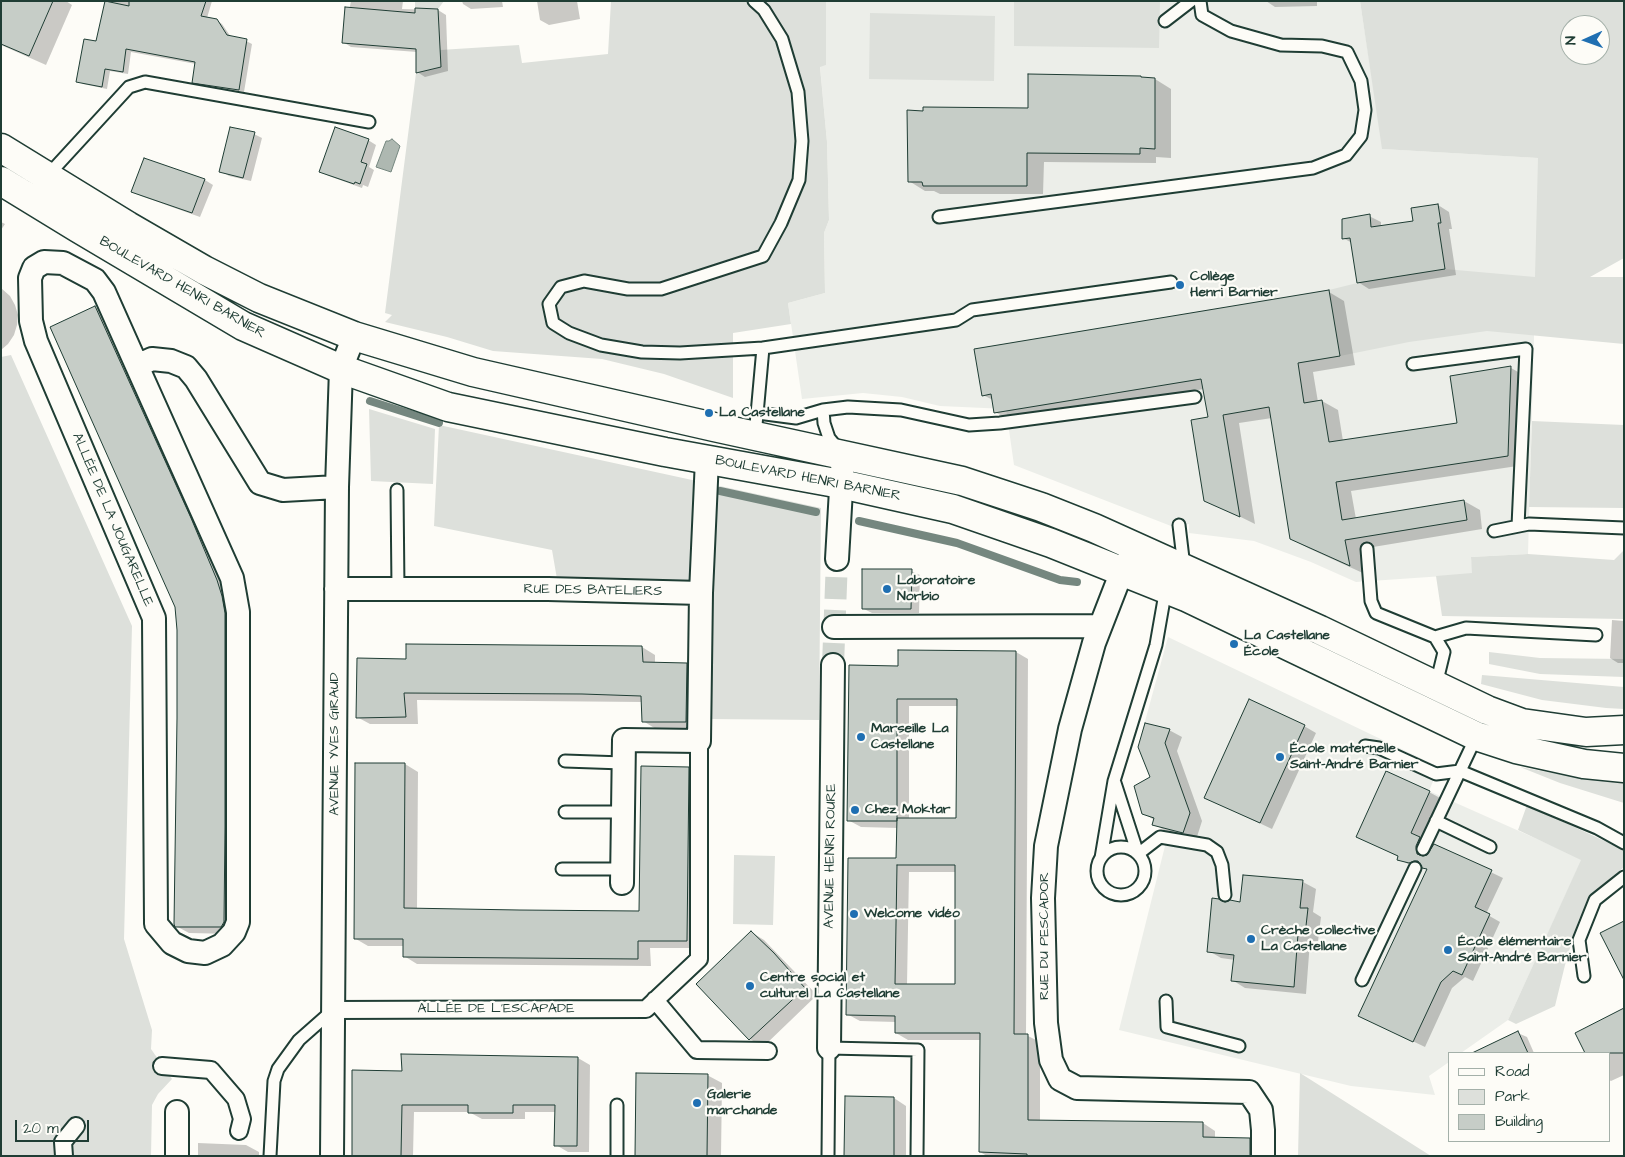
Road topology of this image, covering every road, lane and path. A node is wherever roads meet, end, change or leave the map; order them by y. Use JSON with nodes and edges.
{"nodes":[{"id":1,"x":754,"y":1,"type":"edge"},
{"id":2,"x":1191,"y":1,"type":"edge"},
{"id":3,"x":1200,"y":1,"type":"edge"},
{"id":4,"x":1165,"y":21,"type":"dead end"},
{"id":5,"x":369,"y":122,"type":"dead end"},
{"id":6,"x":1,"y":148,"type":"edge"},
{"id":7,"x":48,"y":176,"type":"junction"},
{"id":8,"x":1,"y":181,"type":"edge"},
{"id":9,"x":28,"y":197,"type":"junction"},
{"id":10,"x":939,"y":217,"type":"dead end"},
{"id":11,"x":1171,"y":282,"type":"dead end"},
{"id":12,"x":354,"y":336,"type":"junction"},
{"id":13,"x":763,"y":348,"type":"junction"},
{"id":14,"x":1413,"y":364,"type":"dead end"},
{"id":15,"x":137,"y":366,"type":"junction"},
{"id":16,"x":341,"y":369,"type":"junction"},
{"id":17,"x":1195,"y":397,"type":"dead end"},
{"id":18,"x":823,"y":410,"type":"junction"},
{"id":19,"x":757,"y":424,"type":"junction"},
{"id":20,"x":843,"y":454,"type":"junction"},
{"id":21,"x":707,"y":459,"type":"junction"},
{"id":22,"x":841,"y":484,"type":"junction"},
{"id":23,"x":337,"y":487,"type":"junction"},
{"id":24,"x":397,"y":490,"type":"dead end"},
{"id":25,"x":1179,"y":525,"type":"dead end"},
{"id":26,"x":1518,"y":526,"type":"junction"},
{"id":27,"x":1624,"y":528,"type":"edge"},
{"id":28,"x":1494,"y":531,"type":"dead end"},
{"id":29,"x":1135,"y":547,"type":"junction"},
{"id":30,"x":1367,"y":549,"type":"dead end"},
{"id":31,"x":837,"y":559,"type":"tunnel mouth"},
{"id":32,"x":1122,"y":571,"type":"junction"},
{"id":33,"x":1171,"y":574,"type":"junction"},
{"id":34,"x":336,"y":588,"type":"junction"},
{"id":35,"x":398,"y":589,"type":"junction"},
{"id":36,"x":701,"y":593,"type":"junction"},
{"id":37,"x":1100,"y":626,"type":"junction"},
{"id":38,"x":834,"y":627,"type":"dead end"},
{"id":39,"x":1596,"y":635,"type":"dead end"},
{"id":40,"x":1435,"y":637,"type":"junction"},
{"id":41,"x":833,"y":665,"type":"tunnel mouth"},
{"id":42,"x":1436,"y":687,"type":"junction"},
{"id":43,"x":1482,"y":723,"type":"junction"},
{"id":44,"x":1624,"y":730,"type":"edge"},
{"id":45,"x":699,"y":741,"type":"junction"},
{"id":46,"x":1365,"y":746,"type":"dead end"},
{"id":47,"x":564,"y":761,"type":"dead end"},
{"id":48,"x":623,"y":762,"type":"junction"},
{"id":49,"x":1624,"y":768,"type":"edge"},
{"id":50,"x":1460,"y":772,"type":"junction"},
{"id":51,"x":1114,"y":781,"type":"junction"},
{"id":52,"x":566,"y":812,"type":"dead end"},
{"id":53,"x":623,"y":812,"type":"junction"},
{"id":54,"x":1436,"y":821,"type":"junction"},
{"id":55,"x":1624,"y":843,"type":"edge"},
{"id":56,"x":1490,"y":847,"type":"dead end"},
{"id":57,"x":1423,"y":849,"type":"dead end"},
{"id":58,"x":1138,"y":854,"type":"junction"},
{"id":59,"x":1101,"y":858,"type":"junction"},
{"id":60,"x":1415,"y":868,"type":"dead end"},
{"id":61,"x":562,"y":869,"type":"dead end"},
{"id":62,"x":622,"y":876,"type":"joint"},
{"id":63,"x":1624,"y":878,"type":"edge"},
{"id":64,"x":1225,"y":895,"type":"dead end"},
{"id":65,"x":1584,"y":976,"type":"dead end"},
{"id":66,"x":1362,"y":980,"type":"dead end"},
{"id":67,"x":655,"y":1000,"type":"junction"},
{"id":68,"x":1166,"y":1002,"type":"dead end"},
{"id":69,"x":333,"y":1010,"type":"junction"},
{"id":70,"x":1239,"y":1046,"type":"dead end"},
{"id":71,"x":829,"y":1048,"type":"junction"},
{"id":72,"x":768,"y":1051,"type":"dead end"},
{"id":73,"x":162,"y":1066,"type":"dead end"},
{"id":74,"x":616,"y":1105,"type":"dead end"},
{"id":75,"x":177,"y":1112,"type":"dead end"},
{"id":76,"x":76,"y":1126,"type":"dead end"},
{"id":77,"x":239,"y":1131,"type":"dead end"},
{"id":78,"x":64,"y":1156,"type":"edge"},
{"id":79,"x":177,"y":1156,"type":"edge"},
{"id":80,"x":270,"y":1156,"type":"edge"},
{"id":81,"x":332,"y":1156,"type":"edge"},
{"id":82,"x":617,"y":1156,"type":"edge"},
{"id":83,"x":828,"y":1156,"type":"edge"},
{"id":84,"x":917,"y":1156,"type":"edge"},
{"id":85,"x":1263,"y":1156,"type":"edge"}],
"edges":[{"from":1,"to":13,"type":"lane"},
{"from":2,"to":4,"type":"lane"},
{"from":3,"to":10,"type":"lane"},
{"from":5,"to":7,"type":"lane"},
{"from":6,"to":7,"type":"main road","name":"BOULEVARD HENRI BARNIER"},
{"from":7,"to":9,"type":"lane"},
{"from":7,"to":12,"type":"main road","name":"BOULEVARD HENRI BARNIER"},
{"from":8,"to":9,"type":"main road","name":"BOULEVARD HENRI BARNIER"},
{"from":9,"to":16,"type":"main road","name":"BOULEVARD HENRI BARNIER"},
{"from":11,"to":13,"type":"lane"},
{"from":12,"to":16,"type":"street","name":"AVENUE YVES GIRAUD"},
{"from":12,"to":19,"type":"main road","name":"BOULEVARD HENRI BARNIER"},
{"from":13,"to":19,"type":"lane"},
{"from":14,"to":26,"type":"lane"},
{"from":15,"to":15,"type":"street","name":"ALLÉE DE LA JOUGARELLE"},
{"from":15,"to":23,"type":"street"},
{"from":16,"to":21,"type":"main road","name":"BOULEVARD HENRI BARNIER"},
{"from":16,"to":23,"type":"street","name":"AVENUE YVES GIRAUD"},
{"from":17,"to":18,"type":"lane"},
{"from":18,"to":19,"type":"lane"},
{"from":18,"to":20,"type":"lane"},
{"from":19,"to":20,"type":"main road","name":"BOULEVARD HENRI BARNIER"},
{"from":20,"to":22,"type":"street"},
{"from":20,"to":29,"type":"main road","name":"BOULEVARD HENRI BARNIER"},
{"from":21,"to":22,"type":"main road","name":"BOULEVARD HENRI BARNIER"},
{"from":21,"to":36,"type":"street"},
{"from":22,"to":31,"type":"street"},
{"from":22,"to":32,"type":"main road","name":"BOULEVARD HENRI BARNIER"},
{"from":23,"to":34,"type":"street","name":"AVENUE YVES GIRAUD"},
{"from":24,"to":35,"type":"lane"},
{"from":25,"to":33,"type":"lane"},
{"from":26,"to":27,"type":"lane"},
{"from":26,"to":28,"type":"lane"},
{"from":29,"to":32,"type":"street","name":"RUE DU PESCADOR"},
{"from":29,"to":33,"type":"main road","name":"BOULEVARD HENRI BARNIER"},
{"from":30,"to":40,"type":"lane"},
{"from":32,"to":33,"type":"main road","name":"BOULEVARD HENRI BARNIER"},
{"from":32,"to":37,"type":"street","name":"RUE DU PESCADOR"},
{"from":33,"to":42,"type":"main road","name":"BOULEVARD HENRI BARNIER"},
{"from":33,"to":43,"type":"main road","name":"BOULEVARD HENRI BARNIER"},
{"from":33,"to":51,"type":"lane"},
{"from":34,"to":35,"type":"street","name":"RUE DES BATELIERS"},
{"from":34,"to":69,"type":"street","name":"AVENUE YVES GIRAUD"},
{"from":35,"to":36,"type":"street","name":"RUE DES BATELIERS"},
{"from":36,"to":45,"type":"street"},
{"from":37,"to":38,"type":"street"},
{"from":37,"to":85,"type":"street","name":"RUE DU PESCADOR"},
{"from":39,"to":40,"type":"lane"},
{"from":40,"to":42,"type":"lane"},
{"from":41,"to":71,"type":"street","name":"AVENUE HENRI ROURE"},
{"from":42,"to":43,"type":"main road","name":"BOULEVARD HENRI BARNIER"},
{"from":43,"to":44,"type":"main road","name":"BOULEVARD HENRI BARNIER"},
{"from":43,"to":49,"type":"main road","name":"BOULEVARD HENRI BARNIER"},
{"from":43,"to":50,"type":"lane"},
{"from":45,"to":48,"type":"street"},
{"from":45,"to":67,"type":"street","name":"ALLÉE DE L'ESCAPADE"},
{"from":46,"to":50,"type":"lane"},
{"from":47,"to":48,"type":"lane"},
{"from":48,"to":53,"type":"street"},
{"from":50,"to":54,"type":"lane"},
{"from":50,"to":55,"type":"lane"},
{"from":51,"to":58,"type":"lane"},
{"from":51,"to":59,"type":"lane"},
{"from":52,"to":53,"type":"lane"},
{"from":53,"to":62,"type":"street"},
{"from":54,"to":56,"type":"lane"},
{"from":54,"to":57,"type":"lane"},
{"from":58,"to":59,"type":"lane"},
{"from":58,"to":59,"type":"lane"},
{"from":58,"to":64,"type":"lane"},
{"from":60,"to":66,"type":"lane"},
{"from":61,"to":62,"type":"lane"},
{"from":63,"to":65,"type":"lane"},
{"from":67,"to":69,"type":"street","name":"ALLÉE DE L'ESCAPADE"},
{"from":67,"to":72,"type":"street"},
{"from":68,"to":70,"type":"lane"},
{"from":69,"to":80,"type":"lane"},
{"from":69,"to":81,"type":"street","name":"AVENUE YVES GIRAUD"},
{"from":71,"to":83,"type":"lane"},
{"from":71,"to":84,"type":"lane"},
{"from":73,"to":77,"type":"street"},
{"from":74,"to":82,"type":"lane"},
{"from":75,"to":79,"type":"street"},
{"from":76,"to":78,"type":"street"}]}
